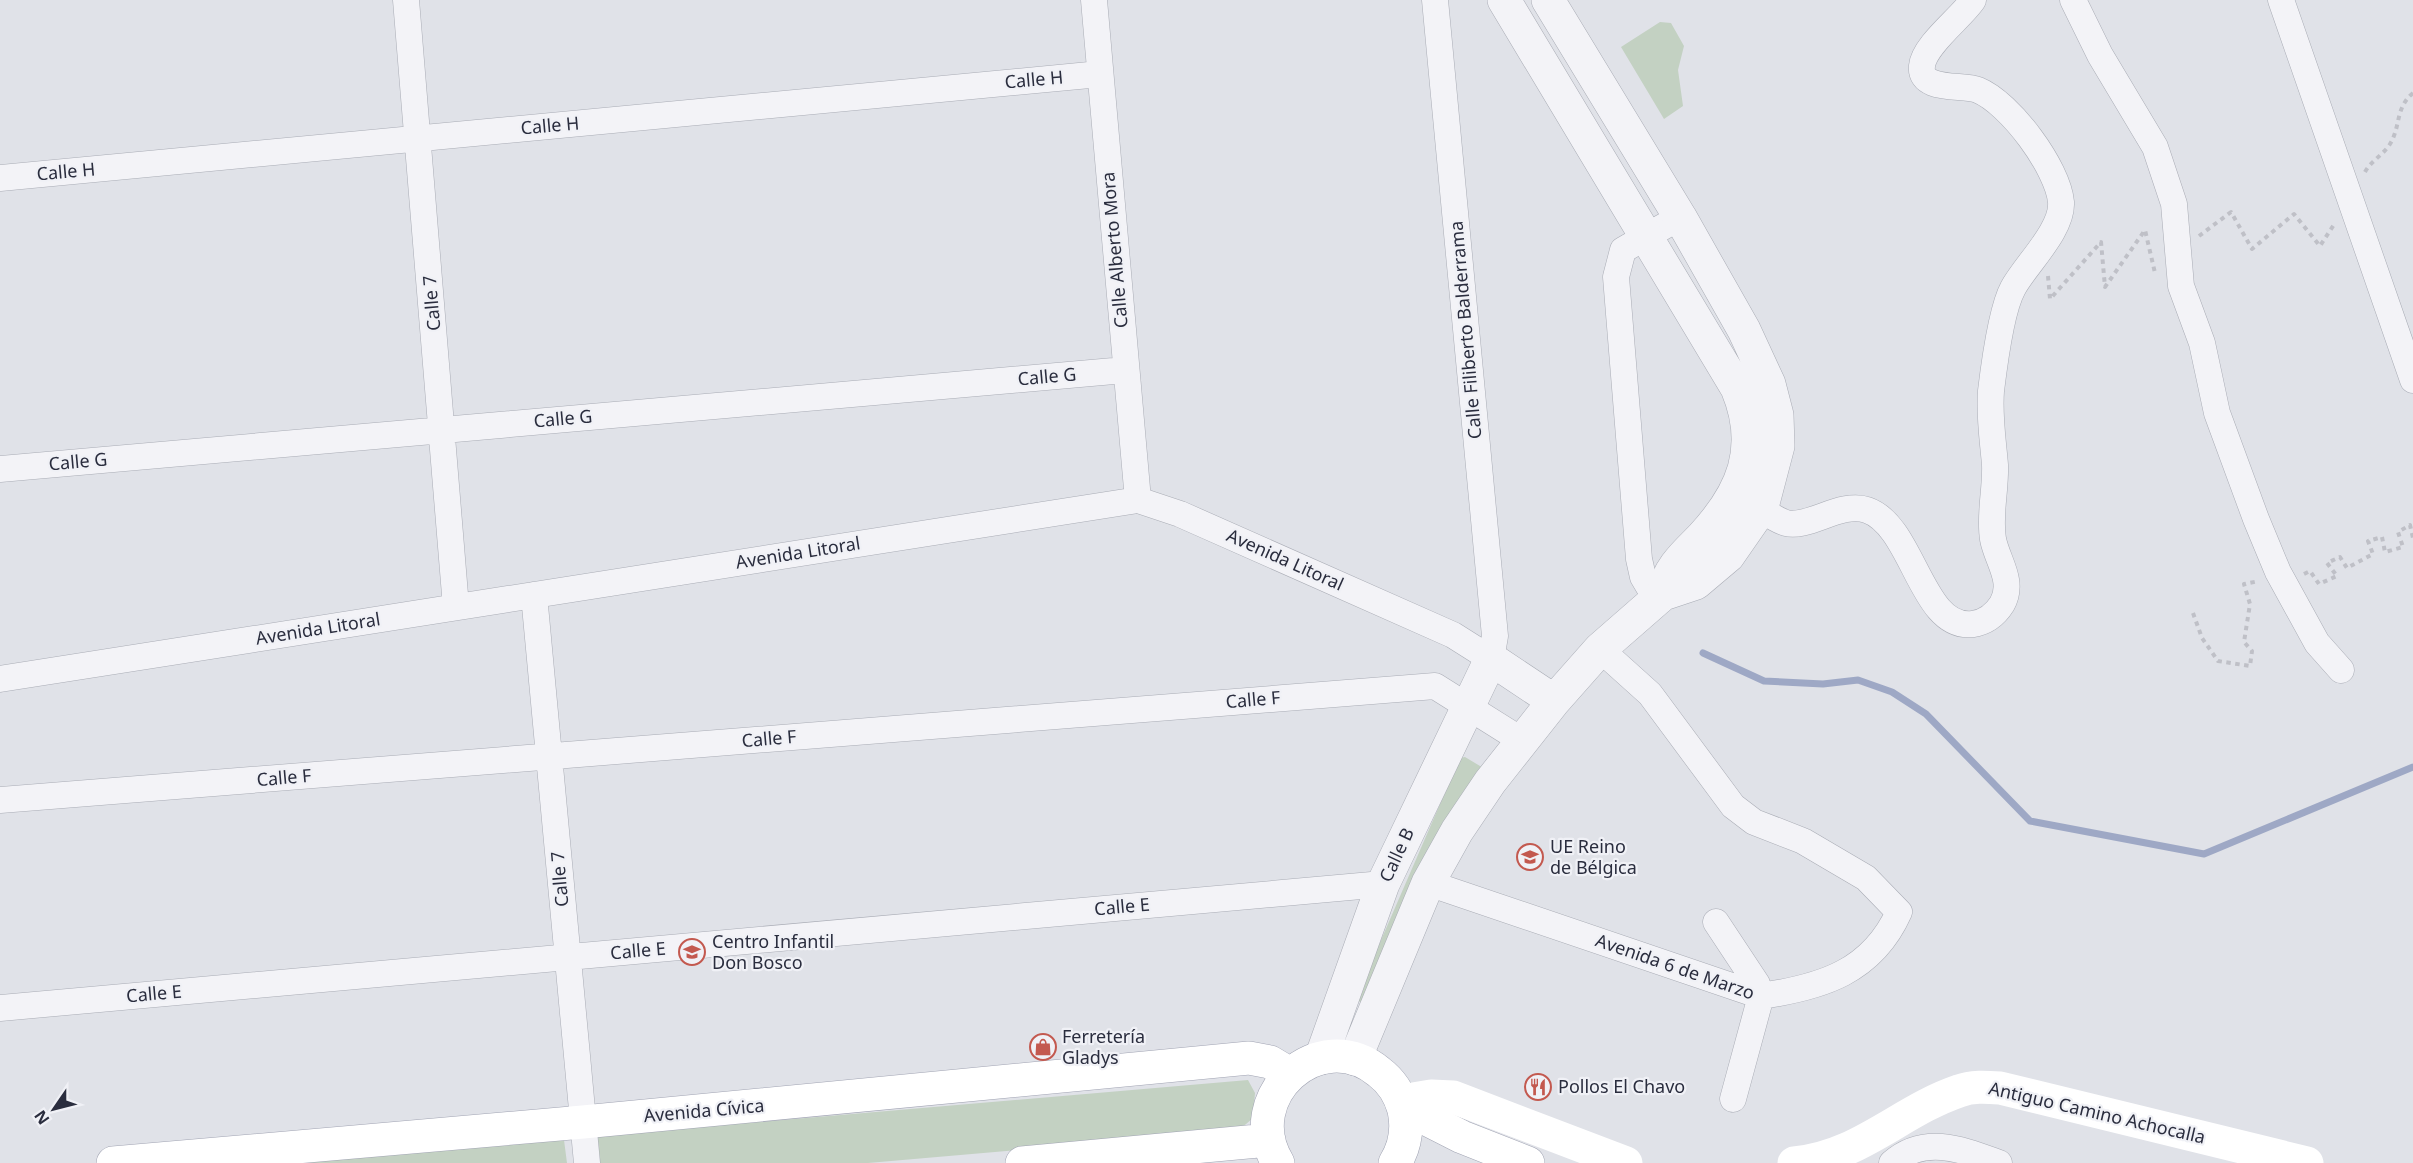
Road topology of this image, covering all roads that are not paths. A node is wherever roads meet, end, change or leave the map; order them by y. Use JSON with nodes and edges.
{"nodes":[{"id":1,"x":406,"y":0,"type":"edge"},
{"id":2,"x":1094,"y":0,"type":"edge"},
{"id":3,"x":1435,"y":0,"type":"edge"},
{"id":4,"x":1504,"y":0,"type":"edge"},
{"id":5,"x":1548,"y":0,"type":"edge"},
{"id":6,"x":1973,"y":0,"type":"edge"},
{"id":7,"x":2073,"y":0,"type":"edge"},
{"id":8,"x":2282,"y":0,"type":"edge"},
{"id":9,"x":1100,"y":74,"type":"junction"},
{"id":10,"x":418,"y":139,"type":"junction"},
{"id":11,"x":0,"y":178,"type":"edge"},
{"id":12,"x":1680,"y":217,"type":"junction"},
{"id":13,"x":1646,"y":237,"type":"junction"},
{"id":14,"x":1125,"y":370,"type":"junction"},
{"id":15,"x":2413,"y":380,"type":"edge"},
{"id":16,"x":442,"y":430,"type":"junction"},
{"id":17,"x":0,"y":469,"type":"edge"},
{"id":18,"x":1138,"y":500,"type":"junction"},
{"id":19,"x":1749,"y":501,"type":"junction"},
{"id":20,"x":534,"y":595,"type":"junction"},
{"id":21,"x":1660,"y":596,"type":"junction"},
{"id":22,"x":456,"y":607,"type":"junction"},
{"id":23,"x":1600,"y":649,"type":"junction"},
{"id":24,"x":1491,"y":659,"type":"junction"},
{"id":25,"x":2341,"y":670,"type":"dead end"},
{"id":26,"x":0,"y":679,"type":"edge"},
{"id":27,"x":1554,"y":701,"type":"junction"},
{"id":28,"x":1469,"y":706,"type":"junction"},
{"id":29,"x":1521,"y":740,"type":"junction"},
{"id":30,"x":550,"y":756,"type":"junction"},
{"id":31,"x":0,"y":801,"type":"edge"},
{"id":32,"x":1428,"y":883,"type":"junction"},
{"id":33,"x":1383,"y":884,"type":"junction"},
{"id":34,"x":1716,"y":922,"type":"dead end"},
{"id":35,"x":567,"y":957,"type":"junction"},
{"id":36,"x":1761,"y":996,"type":"junction"},
{"id":37,"x":0,"y":1008,"type":"edge"},
{"id":38,"x":1321,"y":1058,"type":"junction"},
{"id":39,"x":1355,"y":1059,"type":"junction"},
{"id":40,"x":1290,"y":1074,"type":"junction"},
{"id":41,"x":1733,"y":1100,"type":"dead end"},
{"id":42,"x":1402,"y":1104,"type":"junction"},
{"id":43,"x":583,"y":1122,"type":"junction"},
{"id":44,"x":1273,"y":1156,"type":"edge"},
{"id":45,"x":113,"y":1163,"type":"edge"},
{"id":46,"x":587,"y":1163,"type":"edge"},
{"id":47,"x":1022,"y":1163,"type":"edge"},
{"id":48,"x":1395,"y":1163,"type":"edge"},
{"id":49,"x":1528,"y":1163,"type":"edge"},
{"id":50,"x":1626,"y":1163,"type":"edge"},
{"id":51,"x":1794,"y":1163,"type":"edge"},
{"id":52,"x":1892,"y":1163,"type":"edge"},
{"id":53,"x":1999,"y":1163,"type":"edge"},
{"id":54,"x":2307,"y":1163,"type":"edge"}],
"edges":[{"from":1,"to":10,"type":"street","name":"Calle 7"},
{"from":2,"to":9,"type":"street","name":"Calle Alberto Mora"},
{"from":3,"to":24,"type":"street","name":"Calle Filiberto Balderrama"},
{"from":4,"to":13,"type":"street"},
{"from":5,"to":12,"type":"street"},
{"from":6,"to":19,"type":"street"},
{"from":7,"to":25,"type":"street"},
{"from":8,"to":15,"type":"street"},
{"from":9,"to":10,"type":"street","name":"Calle H"},
{"from":9,"to":14,"type":"street","name":"Calle Alberto Mora"},
{"from":10,"to":11,"type":"street","name":"Calle H"},
{"from":10,"to":16,"type":"street","name":"Calle 7"},
{"from":12,"to":13,"type":"street"},
{"from":12,"to":19,"type":"street"},
{"from":13,"to":19,"type":"street"},
{"from":13,"to":21,"type":"street"},
{"from":14,"to":16,"type":"street","name":"Calle G"},
{"from":14,"to":18,"type":"street","name":"Calle Alberto Mora"},
{"from":16,"to":17,"type":"street","name":"Calle G"},
{"from":16,"to":22,"type":"street","name":"Calle 7"},
{"from":18,"to":20,"type":"street","name":"Avenida Litoral"},
{"from":18,"to":24,"type":"street","name":"Avenida Litoral"},
{"from":19,"to":21,"type":"street"},
{"from":20,"to":22,"type":"street","name":"Avenida Litoral"},
{"from":20,"to":30,"type":"street","name":"Calle 7"},
{"from":21,"to":23,"type":"street"},
{"from":22,"to":26,"type":"street","name":"Avenida Litoral"},
{"from":23,"to":27,"type":"street"},
{"from":23,"to":36,"type":"street","name":"Avenida 6 de Marzo"},
{"from":24,"to":27,"type":"street","name":"Avenida Litoral"},
{"from":24,"to":28,"type":"street","name":"Calle B"},
{"from":27,"to":29,"type":"street"},
{"from":28,"to":29,"type":"street","name":"Calle F"},
{"from":28,"to":30,"type":"street","name":"Calle F"},
{"from":28,"to":33,"type":"street","name":"Calle B"},
{"from":29,"to":32,"type":"street"},
{"from":30,"to":31,"type":"street","name":"Calle F"},
{"from":30,"to":35,"type":"street","name":"Calle 7"},
{"from":32,"to":36,"type":"street","name":"Avenida 6 de Marzo"},
{"from":32,"to":39,"type":"street"},
{"from":33,"to":35,"type":"street","name":"Calle E"},
{"from":33,"to":38,"type":"street","name":"Calle B"},
{"from":34,"to":36,"type":"street"},
{"from":35,"to":37,"type":"street","name":"Calle E"},
{"from":35,"to":43,"type":"street","name":"Calle 7"},
{"from":36,"to":41,"type":"street"},
{"from":38,"to":39,"type":"main road"},
{"from":38,"to":40,"type":"main road"},
{"from":39,"to":42,"type":"main road"},
{"from":40,"to":43,"type":"main road","name":"Avenida Cívica"},
{"from":40,"to":44,"type":"main road"},
{"from":42,"to":48,"type":"main road"},
{"from":42,"to":49,"type":"main road"},
{"from":42,"to":50,"type":"main road"},
{"from":43,"to":45,"type":"main road","name":"Avenida Cívica"},
{"from":43,"to":46,"type":"street","name":"Calle 7"},
{"from":44,"to":47,"type":"main road"},
{"from":51,"to":54,"type":"main road","name":"Antiguo Camino Achocalla"},
{"from":52,"to":53,"type":"street"}]}
